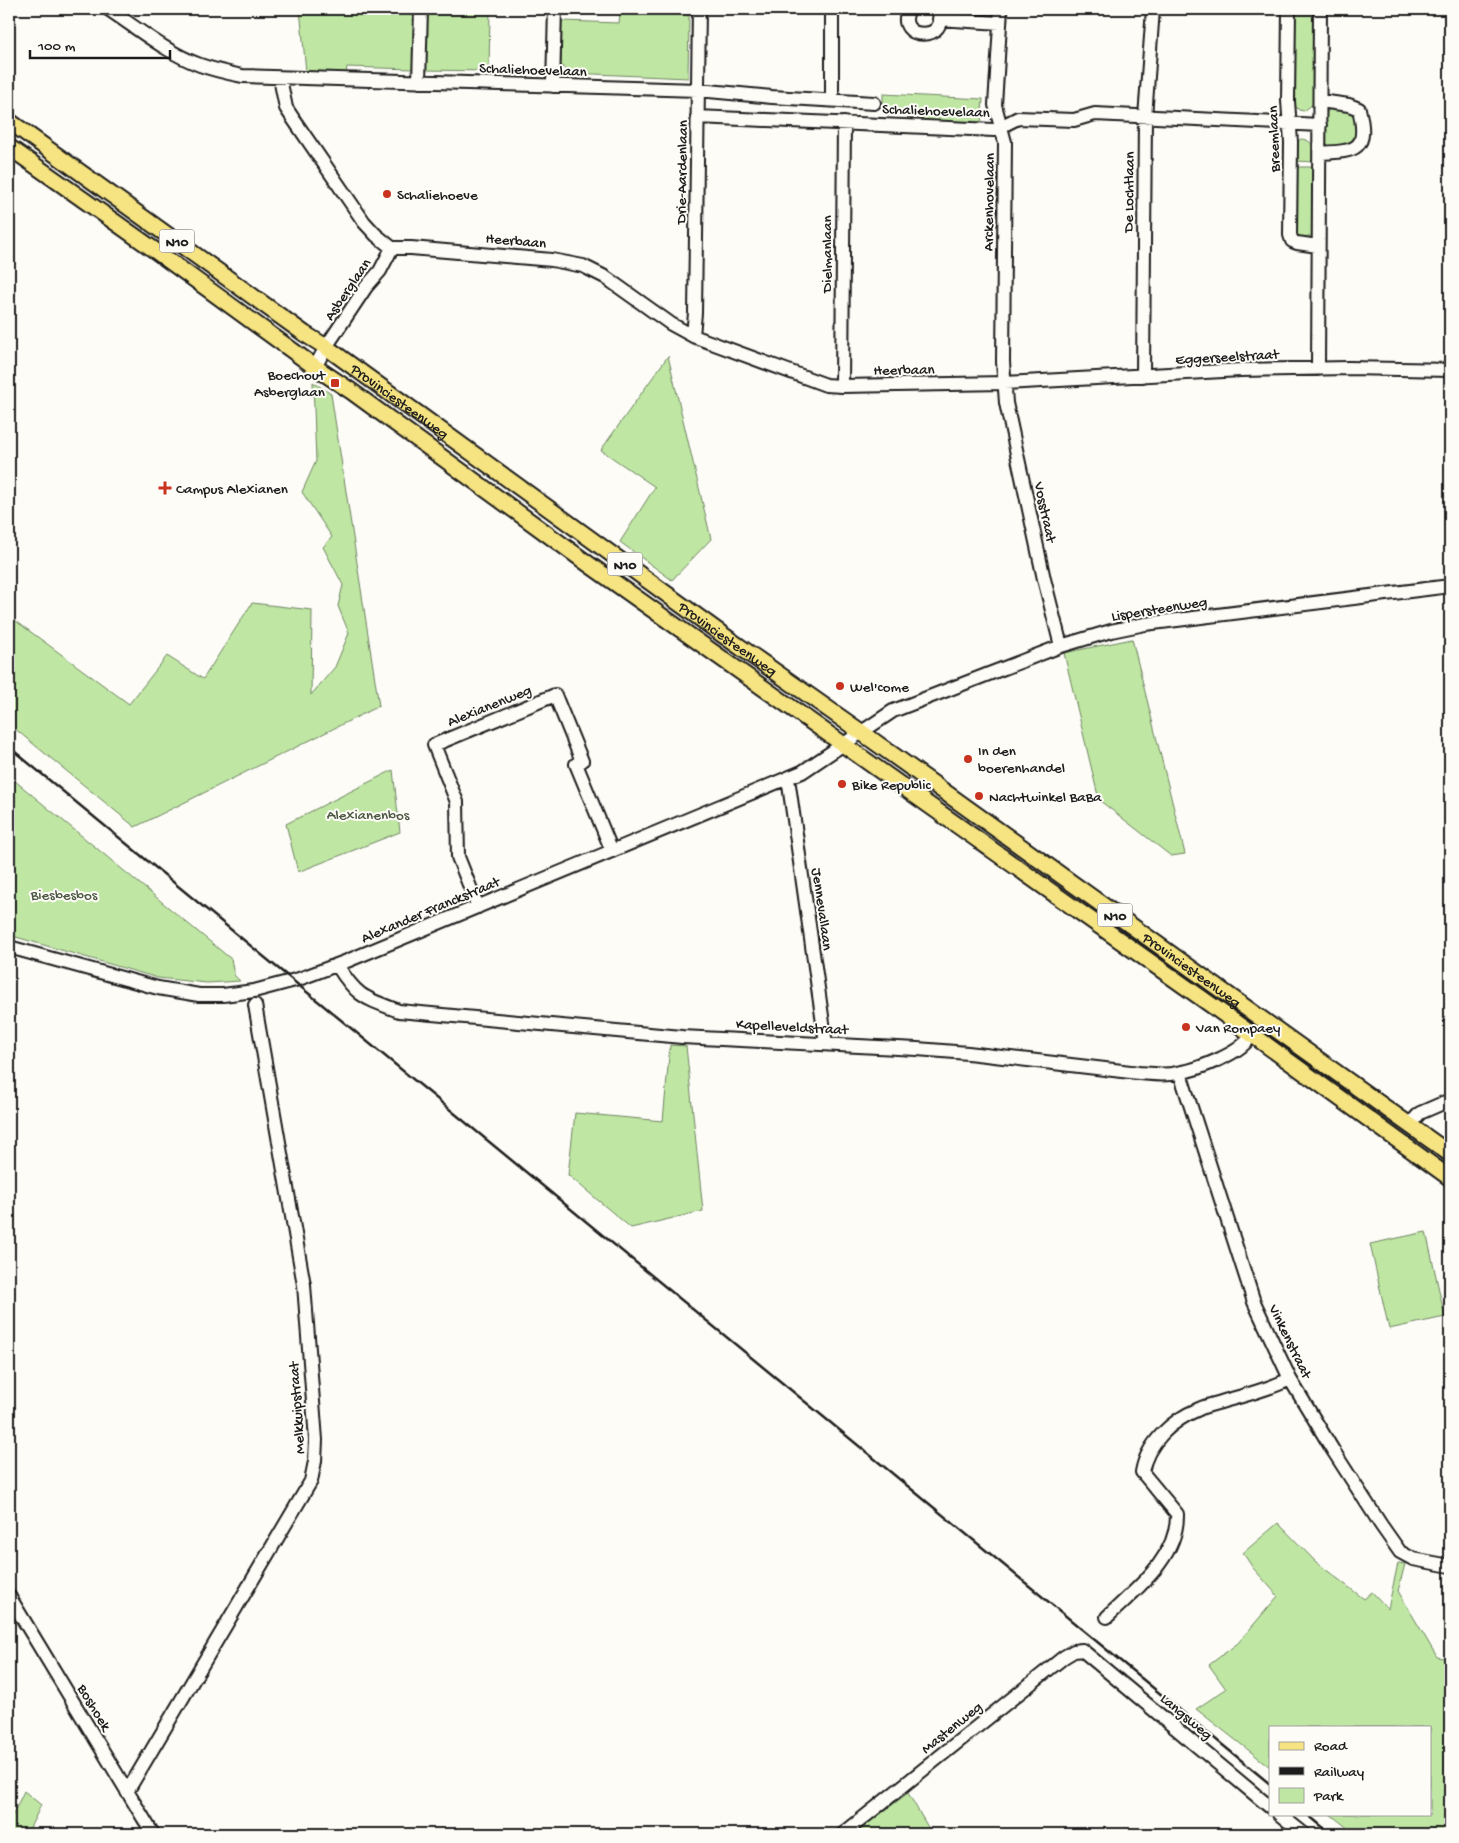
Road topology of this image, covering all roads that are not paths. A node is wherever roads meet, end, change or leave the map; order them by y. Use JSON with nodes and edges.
{"nodes":[{"id":1,"x":108,"y":9,"type":"edge"},
{"id":2,"x":421,"y":9,"type":"edge"},
{"id":3,"x":555,"y":9,"type":"edge"},
{"id":4,"x":699,"y":9,"type":"edge"},
{"id":5,"x":832,"y":9,"type":"edge"},
{"id":6,"x":909,"y":9,"type":"edge"},
{"id":7,"x":1001,"y":9,"type":"edge"},
{"id":8,"x":1152,"y":9,"type":"edge"},
{"id":9,"x":1289,"y":9,"type":"edge"},
{"id":10,"x":1320,"y":9,"type":"edge"},
{"id":11,"x":938,"y":14,"type":"edge"},
{"id":12,"x":1000,"y":23,"type":"junction"},
{"id":13,"x":280,"y":78,"type":"junction"},
{"id":14,"x":419,"y":82,"type":"junction"},
{"id":15,"x":553,"y":86,"type":"junction"},
{"id":16,"x":698,"y":90,"type":"junction"},
{"id":17,"x":832,"y":100,"type":"junction"},
{"id":18,"x":1320,"y":101,"type":"junction"},
{"id":19,"x":874,"y":103,"type":"dead end"},
{"id":20,"x":697,"y":117,"type":"junction"},
{"id":21,"x":1145,"y":117,"type":"junction"},
{"id":22,"x":9,"y":121,"type":"edge"},
{"id":23,"x":844,"y":123,"type":"junction"},
{"id":24,"x":1290,"y":124,"type":"junction"},
{"id":25,"x":1320,"y":126,"type":"junction"},
{"id":26,"x":1001,"y":127,"type":"junction"},
{"id":27,"x":9,"y":147,"type":"edge"},
{"id":28,"x":1320,"y":153,"type":"junction"},
{"id":29,"x":1318,"y":246,"type":"junction"},
{"id":30,"x":392,"y":248,"type":"junction"},
{"id":31,"x":693,"y":336,"type":"junction"},
{"id":32,"x":326,"y":347,"type":"junction"},
{"id":33,"x":315,"y":367,"type":"junction"},
{"id":34,"x":1318,"y":369,"type":"junction"},
{"id":35,"x":1450,"y":370,"type":"edge"},
{"id":36,"x":1142,"y":376,"type":"junction"},
{"id":37,"x":1004,"y":383,"type":"junction"},
{"id":38,"x":842,"y":386,"type":"junction"},
{"id":39,"x":1450,"y":586,"type":"edge"},
{"id":40,"x":1061,"y":646,"type":"junction"},
{"id":41,"x":861,"y":732,"type":"junction"},
{"id":42,"x":844,"y":744,"type":"junction"},
{"id":43,"x":788,"y":778,"type":"junction"},
{"id":44,"x":612,"y":851,"type":"junction"},
{"id":45,"x":478,"y":907,"type":"junction"},
{"id":46,"x":9,"y":947,"type":"edge"},
{"id":47,"x":337,"y":965,"type":"junction"},
{"id":48,"x":256,"y":1005,"type":"dead end"},
{"id":49,"x":1251,"y":1035,"type":"junction"},
{"id":50,"x":1292,"y":1041,"type":"junction"},
{"id":51,"x":826,"y":1044,"type":"junction"},
{"id":52,"x":1270,"y":1048,"type":"junction"},
{"id":53,"x":1180,"y":1073,"type":"junction"},
{"id":54,"x":1450,"y":1100,"type":"edge"},
{"id":55,"x":1409,"y":1125,"type":"junction"},
{"id":56,"x":1450,"y":1154,"type":"edge"},
{"id":57,"x":1450,"y":1178,"type":"edge"},
{"id":58,"x":1290,"y":1379,"type":"junction"},
{"id":59,"x":1450,"y":1566,"type":"edge"},
{"id":60,"x":9,"y":1596,"type":"edge"},
{"id":61,"x":1107,"y":1617,"type":"dead end"},
{"id":62,"x":1082,"y":1650,"type":"joint"},
{"id":63,"x":127,"y":1792,"type":"junction"},
{"id":64,"x":1269,"y":1806,"type":"edge"},
{"id":65,"x":1282,"y":1816,"type":"edge"},
{"id":66,"x":153,"y":1834,"type":"edge"},
{"id":67,"x":843,"y":1834,"type":"edge"},
{"id":68,"x":1304,"y":1834,"type":"edge"}],
"edges":[{"from":1,"to":13,"type":"street"},
{"from":2,"to":14,"type":"street"},
{"from":3,"to":15,"type":"street"},
{"from":4,"to":16,"type":"street","name":"Drie-Aardenlaan"},
{"from":5,"to":17,"type":"street"},
{"from":6,"to":11,"type":"street"},
{"from":7,"to":12,"type":"street","name":"Arckenhovelaan"},
{"from":8,"to":21,"type":"street","name":"De Lochtlaan"},
{"from":9,"to":24,"type":"street","name":"Breemlaan"},
{"from":10,"to":18,"type":"street"},
{"from":11,"to":12,"type":"street"},
{"from":12,"to":26,"type":"street","name":"Arckenhovelaan"},
{"from":13,"to":14,"type":"street","name":"Schaliehoevelaan"},
{"from":13,"to":30,"type":"street"},
{"from":14,"to":15,"type":"street","name":"Schaliehoevelaan"},
{"from":15,"to":16,"type":"street","name":"Schaliehoevelaan"},
{"from":16,"to":17,"type":"street","name":"Schaliehoevelaan"},
{"from":16,"to":20,"type":"street","name":"Drie-Aardenlaan"},
{"from":17,"to":19,"type":"street","name":"Schaliehoevelaan"},
{"from":18,"to":25,"type":"street"},
{"from":18,"to":28,"type":"street"},
{"from":20,"to":23,"type":"street","name":"Schaliehoevelaan"},
{"from":20,"to":31,"type":"street","name":"Drie-Aardenlaan"},
{"from":21,"to":24,"type":"street","name":"Schaliehoevelaan"},
{"from":21,"to":26,"type":"street","name":"Schaliehoevelaan"},
{"from":21,"to":36,"type":"street","name":"De Lochtlaan"},
{"from":22,"to":32,"type":"main road","name":"Provinciesteenweg","number":"N10"},
{"from":23,"to":26,"type":"street","name":"Schaliehoevelaan"},
{"from":23,"to":38,"type":"street","name":"Dielmanlaan"},
{"from":24,"to":25,"type":"street","name":"Schaliehoevelaan"},
{"from":24,"to":29,"type":"street","name":"Breemlaan"},
{"from":25,"to":28,"type":"street"},
{"from":26,"to":37,"type":"street","name":"Arckenhovelaan"},
{"from":27,"to":33,"type":"main road","name":"Provinciesteenweg","number":"N10"},
{"from":28,"to":29,"type":"street"},
{"from":29,"to":34,"type":"street"},
{"from":30,"to":31,"type":"street","name":"Heerbaan"},
{"from":30,"to":32,"type":"street","name":"Asberglaan"},
{"from":31,"to":38,"type":"street","name":"Heerbaan"},
{"from":32,"to":33,"type":"street","name":"Asberglaan"},
{"from":32,"to":41,"type":"main road","name":"Provinciesteenweg","number":"N10"},
{"from":33,"to":42,"type":"main road","name":"Provinciesteenweg","number":"N10"},
{"from":34,"to":35,"type":"street","name":"Eggerseelstraat"},
{"from":34,"to":36,"type":"street","name":"Eggerseelstraat"},
{"from":36,"to":37,"type":"street","name":"Eggerseelstraat"},
{"from":37,"to":38,"type":"street","name":"Heerbaan"},
{"from":37,"to":40,"type":"street","name":"Vosstraat"},
{"from":39,"to":40,"type":"street","name":"Lispersteenweg"},
{"from":40,"to":41,"type":"street","name":"Lispersteenweg"},
{"from":41,"to":42,"type":"street","name":"Lispersteenweg"},
{"from":41,"to":50,"type":"main road","name":"Provinciesteenweg","number":"N10"},
{"from":42,"to":43,"type":"street","name":"Alexander Franckstraat"},
{"from":42,"to":49,"type":"main road","name":"Provinciesteenweg","number":"N10"},
{"from":43,"to":44,"type":"street","name":"Alexander Franckstraat"},
{"from":43,"to":51,"type":"street","name":"Jennevallaan"},
{"from":44,"to":45,"type":"street","name":"Alexander Franckstraat"},
{"from":44,"to":45,"type":"street","name":"Alexianenweg"},
{"from":45,"to":47,"type":"street","name":"Alexander Franckstraat"},
{"from":46,"to":47,"type":"street","name":"Alexander Franckstraat"},
{"from":47,"to":51,"type":"street","name":"Kapelleveldstraat"},
{"from":48,"to":63,"type":"street","name":"Melkkuipstraat"},
{"from":49,"to":52,"type":"main road","name":"Provinciesteenweg","number":"N10"},
{"from":49,"to":53,"type":"street","name":"Kapelleveldstraat"},
{"from":50,"to":52,"type":"main road"},
{"from":50,"to":55,"type":"main road","name":"Provinciesteenweg","number":"N10"},
{"from":51,"to":53,"type":"street","name":"Kapelleveldstraat"},
{"from":52,"to":57,"type":"main road","name":"Provinciesteenweg","number":"N10"},
{"from":53,"to":58,"type":"street","name":"Vinkenstraat"},
{"from":54,"to":55,"type":"street"},
{"from":55,"to":56,"type":"main road","name":"Provinciesteenweg","number":"N10"},
{"from":58,"to":59,"type":"street","name":"Vinkenstraat"},
{"from":58,"to":61,"type":"street"},
{"from":60,"to":63,"type":"street","name":"Boshoek"},
{"from":62,"to":64,"type":"street","name":"Langsweg"},
{"from":62,"to":67,"type":"street","name":"Mastenweg"},
{"from":63,"to":66,"type":"street","name":"Boshoek"},
{"from":65,"to":68,"type":"street"}]}
